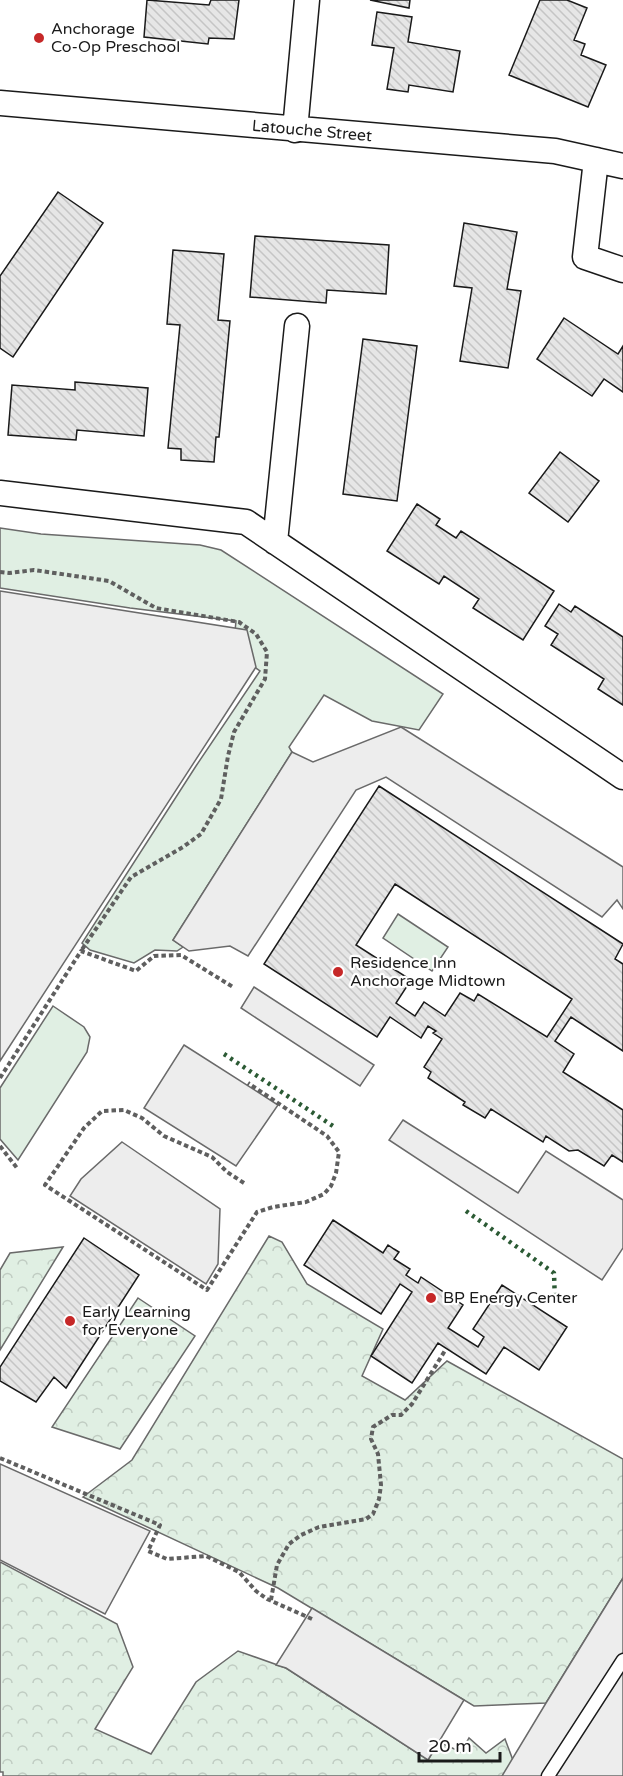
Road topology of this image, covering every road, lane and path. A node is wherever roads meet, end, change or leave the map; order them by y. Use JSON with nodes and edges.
{"nodes":[{"id":1,"x":307,"y":0,"type":"edge"},
{"id":2,"x":0,"y":103,"type":"edge"},
{"id":3,"x":295,"y":130,"type":"junction"},
{"id":4,"x":596,"y":160,"type":"junction"},
{"id":5,"x":623,"y":166,"type":"edge"},
{"id":6,"x":623,"y":270,"type":"edge"},
{"id":7,"x":297,"y":326,"type":"dead end"},
{"id":8,"x":0,"y":493,"type":"edge"},
{"id":9,"x":275,"y":542,"type":"junction"},
{"id":10,"x":0,"y":572,"type":"edge"},
{"id":11,"x":623,"y":777,"type":"edge"},
{"id":12,"x":81,"y":951,"type":"junction"},
{"id":13,"x":233,"y":987,"type":"dead end"},
{"id":14,"x":0,"y":1078,"type":"edge"},
{"id":15,"x":248,"y":1083,"type":"dead end"},
{"id":16,"x":0,"y":1146,"type":"edge"},
{"id":17,"x":17,"y":1168,"type":"dead end"},
{"id":18,"x":244,"y":1183,"type":"dead end"},
{"id":19,"x":446,"y":1349,"type":"dead end"},
{"id":20,"x":0,"y":1458,"type":"edge"},
{"id":21,"x":271,"y":1600,"type":"junction"},
{"id":22,"x":312,"y":1619,"type":"dead end"},
{"id":23,"x":623,"y":1660,"type":"edge"},
{"id":24,"x":548,"y":1776,"type":"edge"}],
"edges":[{"from":1,"to":3,"type":"street"},
{"from":2,"to":3,"type":"street","name":"Latouche Street"},
{"from":3,"to":4,"type":"street","name":"Latouche Street"},
{"from":4,"to":5,"type":"street","name":"Latouche Street"},
{"from":4,"to":6,"type":"street"},
{"from":7,"to":9,"type":"street"},
{"from":8,"to":9,"type":"street"},
{"from":9,"to":11,"type":"street"},
{"from":10,"to":12,"type":"path"},
{"from":12,"to":13,"type":"path"},
{"from":12,"to":14,"type":"path"},
{"from":15,"to":18,"type":"path"},
{"from":16,"to":17,"type":"path"},
{"from":19,"to":21,"type":"path"},
{"from":20,"to":21,"type":"path"},
{"from":21,"to":22,"type":"path"},
{"from":23,"to":24,"type":"lane"}]}
